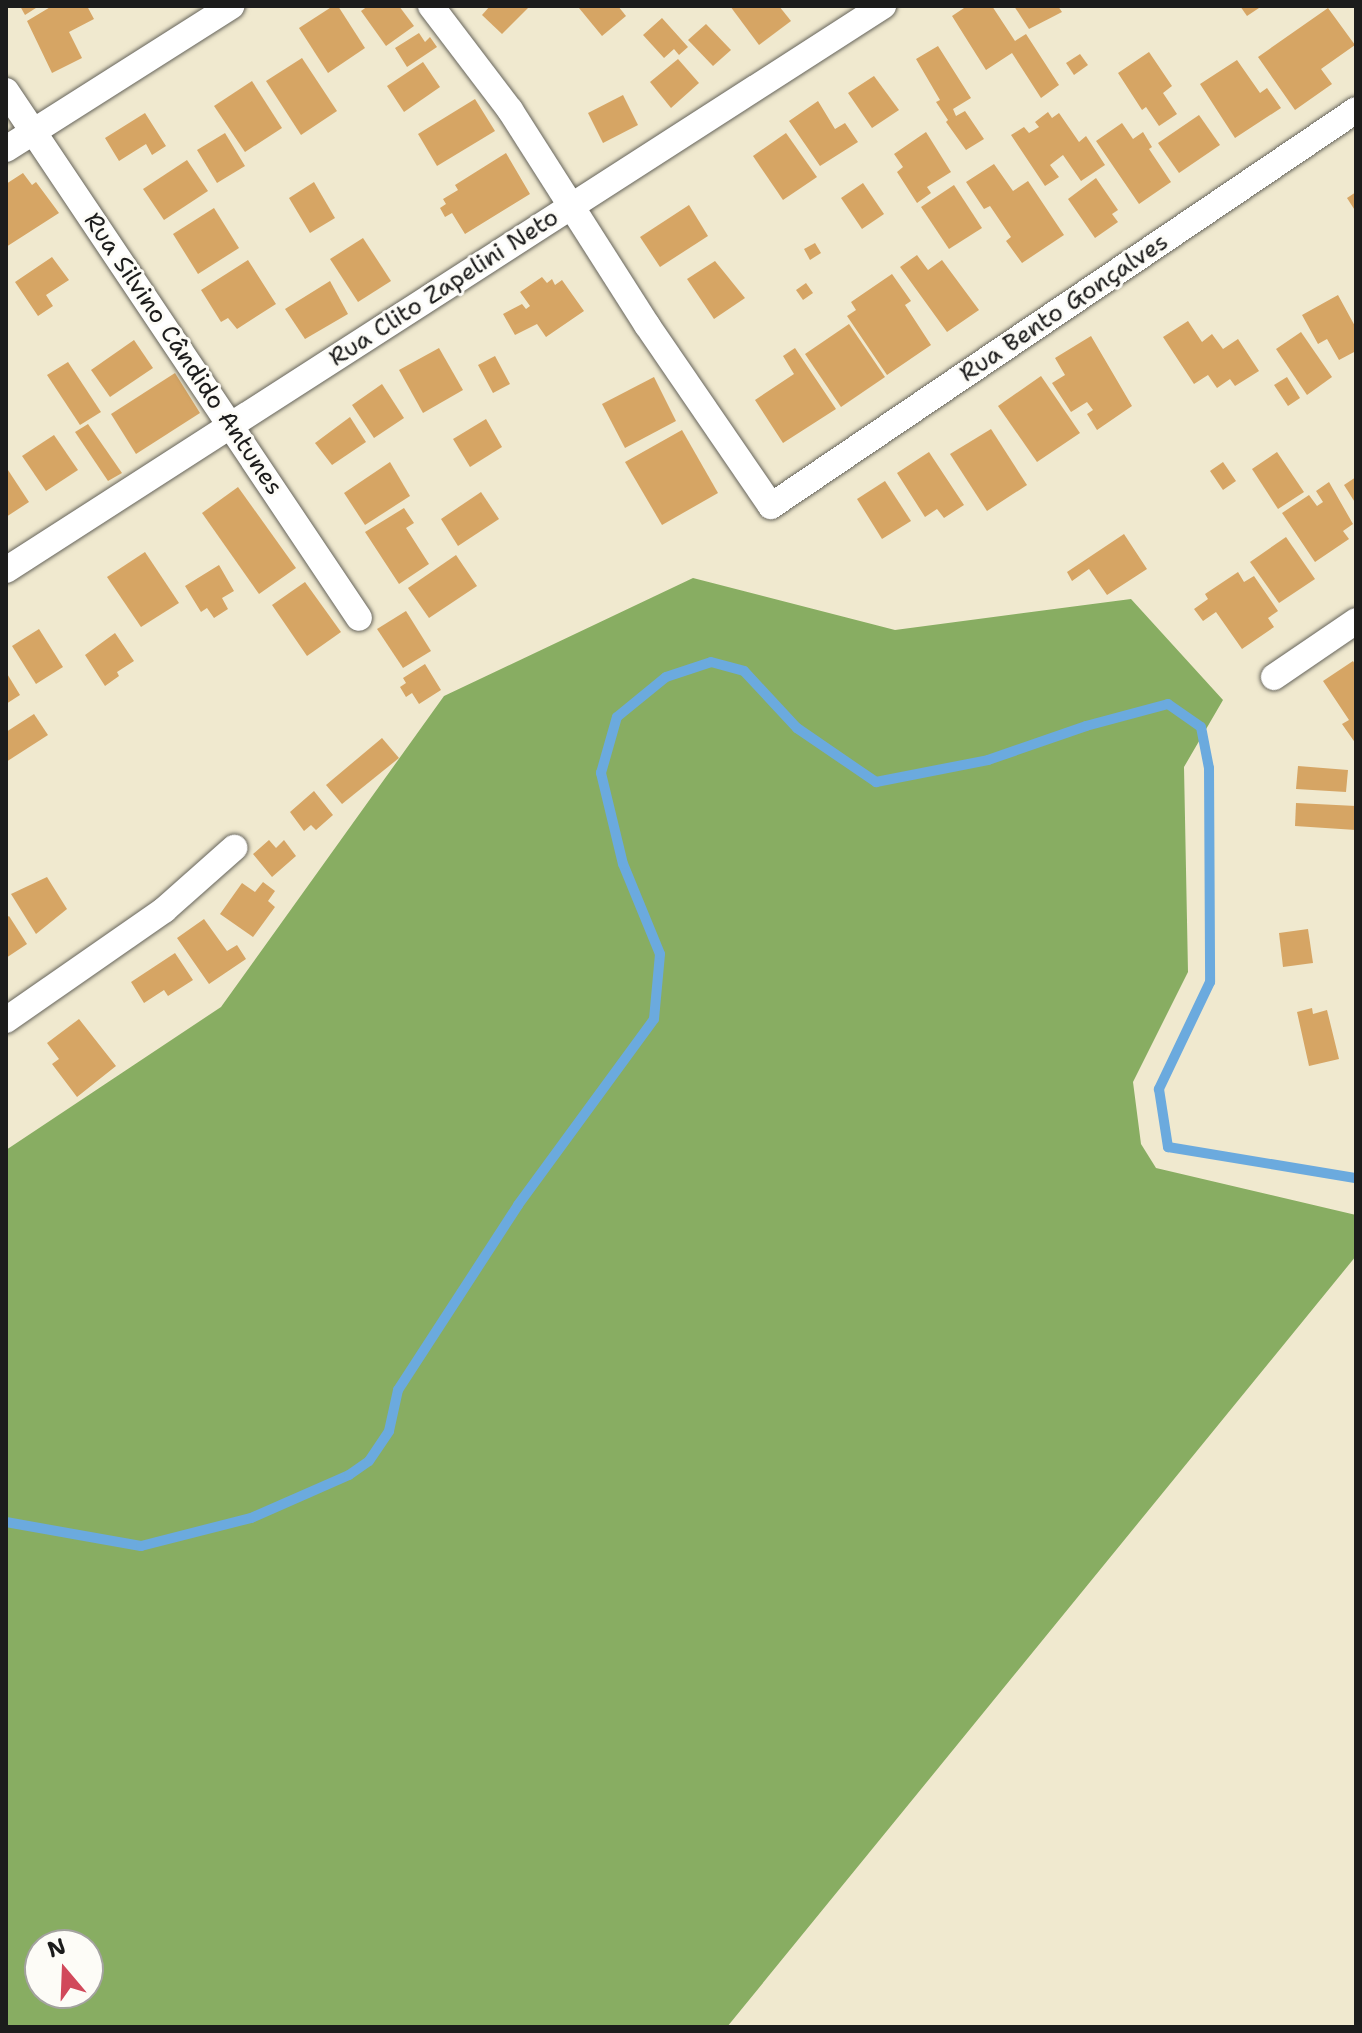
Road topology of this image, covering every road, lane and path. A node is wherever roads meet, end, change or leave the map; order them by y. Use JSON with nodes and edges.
{"nodes":[{"id":1,"x":231,"y":6,"type":"edge"},
{"id":2,"x":431,"y":6,"type":"edge"},
{"id":3,"x":883,"y":6,"type":"edge"},
{"id":4,"x":6,"y":91,"type":"edge"},
{"id":5,"x":1356,"y":110,"type":"edge"},
{"id":6,"x":33,"y":132,"type":"junction"},
{"id":7,"x":6,"y":149,"type":"edge"},
{"id":8,"x":572,"y":206,"type":"junction"},
{"id":9,"x":231,"y":426,"type":"junction"},
{"id":10,"x":6,"y":570,"type":"edge"},
{"id":11,"x":359,"y":618,"type":"dead end"},
{"id":12,"x":1356,"y":621,"type":"edge"},
{"id":13,"x":1274,"y":677,"type":"dead end"},
{"id":14,"x":234,"y":848,"type":"dead end"},
{"id":15,"x":6,"y":1020,"type":"edge"}],
"edges":[{"from":1,"to":6,"type":"street"},
{"from":2,"to":8,"type":"street"},
{"from":3,"to":8,"type":"street","name":"Rua Clito Zapelini Neto"},
{"from":4,"to":6,"type":"street","name":"Rua Silvino Cândido Antunes"},
{"from":5,"to":8,"type":"street","name":"Rua Bento Gonçalves"},
{"from":6,"to":7,"type":"street"},
{"from":6,"to":9,"type":"street","name":"Rua Silvino Cândido Antunes"},
{"from":8,"to":9,"type":"street","name":"Rua Clito Zapelini Neto"},
{"from":9,"to":10,"type":"street","name":"Rua Clito Zapelini Neto"},
{"from":9,"to":11,"type":"street","name":"Rua Silvino Cândido Antunes"},
{"from":12,"to":13,"type":"street"},
{"from":14,"to":15,"type":"street"}]}
